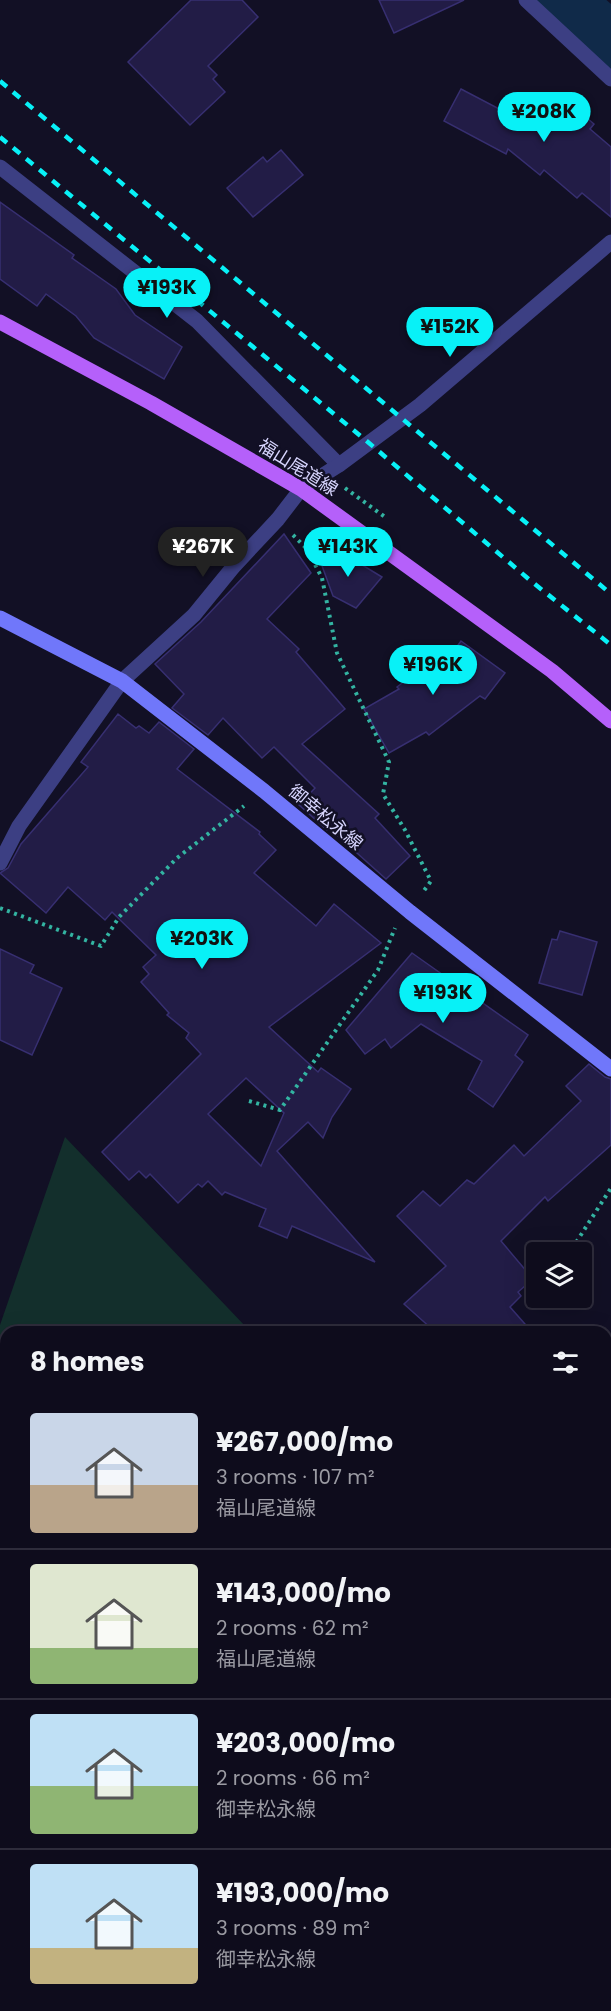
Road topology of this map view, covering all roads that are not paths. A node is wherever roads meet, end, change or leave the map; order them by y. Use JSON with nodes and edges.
{"nodes":[{"id":1,"x":526,"y":0,"type":"edge"},
{"id":2,"x":611,"y":79,"type":"edge"},
{"id":3,"x":0,"y":166,"type":"edge"},
{"id":4,"x":611,"y":242,"type":"edge"},
{"id":5,"x":0,"y":322,"type":"edge"},
{"id":6,"x":339,"y":465,"type":"junction"},
{"id":7,"x":301,"y":489,"type":"junction"},
{"id":8,"x":0,"y":618,"type":"edge"},
{"id":9,"x":122,"y":681,"type":"junction"},
{"id":10,"x":611,"y":721,"type":"edge"},
{"id":11,"x":0,"y":863,"type":"edge"},
{"id":12,"x":611,"y":1069,"type":"edge"}],
"edges":[{"from":1,"to":2,"type":"street"},
{"from":3,"to":6,"type":"street"},
{"from":4,"to":6,"type":"street"},
{"from":5,"to":7,"type":"main road","name":"福山尾道線"},
{"from":6,"to":7,"type":"street"},
{"from":7,"to":9,"type":"street"},
{"from":7,"to":10,"type":"main road","name":"福山尾道線"},
{"from":8,"to":9,"type":"main road","name":"御幸松永線"},
{"from":9,"to":11,"type":"street"},
{"from":9,"to":12,"type":"main road","name":"御幸松永線"}]}
